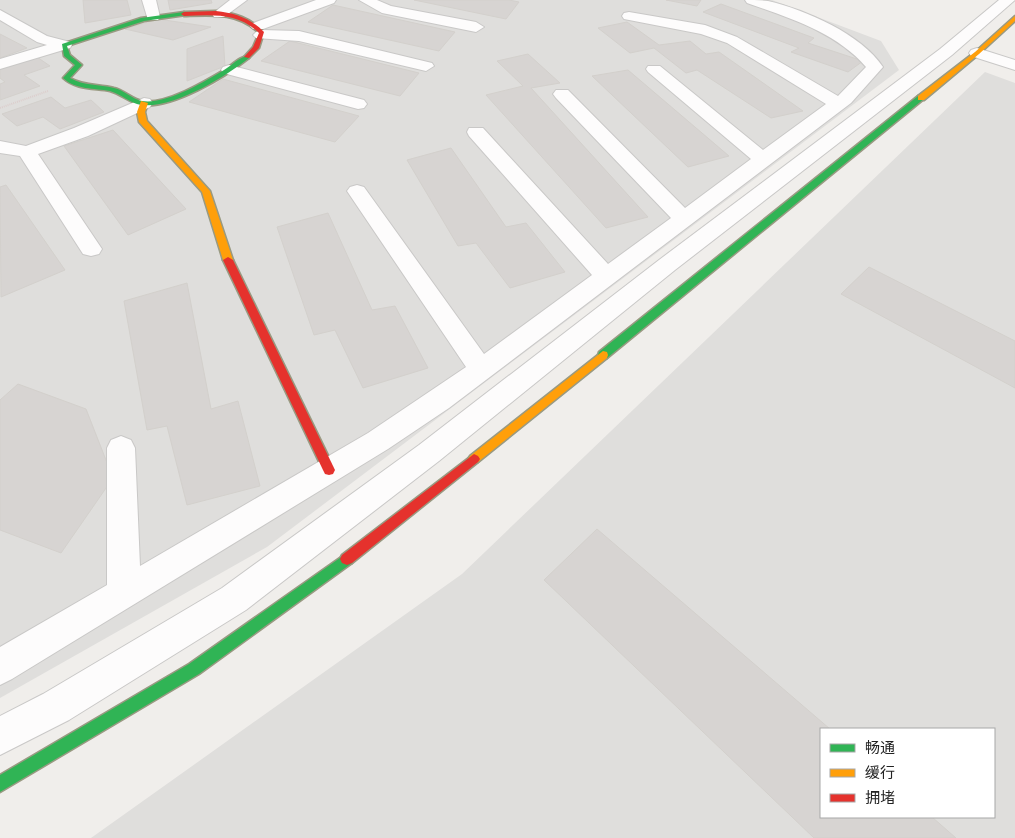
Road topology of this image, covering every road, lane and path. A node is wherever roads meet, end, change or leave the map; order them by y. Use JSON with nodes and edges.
{"nodes":[{"id":1,"x":149,"y":0,"type":"edge"},
{"id":2,"x":240,"y":0,"type":"edge"},
{"id":3,"x":309,"y":0,"type":"edge"},
{"id":4,"x":330,"y":0,"type":"edge"},
{"id":5,"x":366,"y":0,"type":"edge"},
{"id":6,"x":752,"y":0,"type":"edge"},
{"id":7,"x":1008,"y":0,"type":"edge"},
{"id":8,"x":0,"y":14,"type":"edge"},
{"id":9,"x":219,"y":14,"type":"junction"},
{"id":10,"x":629,"y":16,"type":"dead end"},
{"id":11,"x":153,"y":17,"type":"junction"},
{"id":12,"x":1015,"y":18,"type":"edge"},
{"id":13,"x":256,"y":27,"type":"junction"},
{"id":14,"x":476,"y":27,"type":"dead end"},
{"id":15,"x":64,"y":45,"type":"junction"},
{"id":16,"x":977,"y":53,"type":"junction"},
{"id":17,"x":0,"y":64,"type":"edge"},
{"id":18,"x":1015,"y":65,"type":"edge"},
{"id":19,"x":426,"y":66,"type":"dead end"},
{"id":20,"x":654,"y":69,"type":"dead end"},
{"id":21,"x":228,"y":70,"type":"junction"},
{"id":22,"x":72,"y":82,"type":"junction"},
{"id":23,"x":562,"y":94,"type":"dead end"},
{"id":24,"x":144,"y":104,"type":"junction"},
{"id":25,"x":358,"y":104,"type":"dead end"},
{"id":26,"x":838,"y":104,"type":"junction"},
{"id":27,"x":0,"y":108,"type":"edge"},
{"id":28,"x":476,"y":132,"type":"dead end"},
{"id":29,"x":0,"y":147,"type":"edge"},
{"id":30,"x":27,"y":152,"type":"junction"},
{"id":31,"x":762,"y":160,"type":"junction"},
{"id":32,"x":357,"y":191,"type":"dead end"},
{"id":33,"x":684,"y":219,"type":"junction"},
{"id":34,"x":91,"y":249,"type":"dead end"},
{"id":35,"x":606,"y":276,"type":"junction"},
{"id":36,"x":481,"y":369,"type":"junction"},
{"id":37,"x":121,"y":448,"type":"dead end"},
{"id":38,"x":329,"y":470,"type":"junction"},
{"id":39,"x":124,"y":593,"type":"junction"},
{"id":40,"x":0,"y":667,"type":"edge"},
{"id":41,"x":0,"y":736,"type":"edge"},
{"id":42,"x":0,"y":784,"type":"edge"}],
"edges":[{"from":1,"to":11,"type":"street"},
{"from":2,"to":9,"type":"street"},
{"from":3,"to":13,"type":"street"},
{"from":4,"to":13,"type":"street"},
{"from":5,"to":14,"type":"street"},
{"from":6,"to":26,"type":"street"},
{"from":7,"to":41,"type":"street"},
{"from":8,"to":15,"type":"street"},
{"from":9,"to":11,"type":"street"},
{"from":9,"to":13,"type":"street"},
{"from":10,"to":26,"type":"street"},
{"from":11,"to":15,"type":"street"},
{"from":12,"to":16,"type":"street"},
{"from":13,"to":19,"type":"street"},
{"from":13,"to":21,"type":"street"},
{"from":15,"to":17,"type":"street"},
{"from":15,"to":22,"type":"street"},
{"from":16,"to":18,"type":"street"},
{"from":16,"to":42,"type":"street"},
{"from":20,"to":31,"type":"street"},
{"from":21,"to":24,"type":"street"},
{"from":21,"to":25,"type":"street"},
{"from":22,"to":24,"type":"street"},
{"from":22,"to":27,"type":"path"},
{"from":23,"to":33,"type":"street"},
{"from":24,"to":30,"type":"street"},
{"from":24,"to":38,"type":"street"},
{"from":26,"to":31,"type":"street"},
{"from":28,"to":35,"type":"street"},
{"from":29,"to":30,"type":"street"},
{"from":30,"to":34,"type":"street"},
{"from":31,"to":33,"type":"street"},
{"from":32,"to":36,"type":"street"},
{"from":33,"to":35,"type":"street"},
{"from":35,"to":36,"type":"street"},
{"from":36,"to":38,"type":"street"},
{"from":37,"to":39,"type":"street"},
{"from":38,"to":39,"type":"street"},
{"from":39,"to":40,"type":"street"}]}
